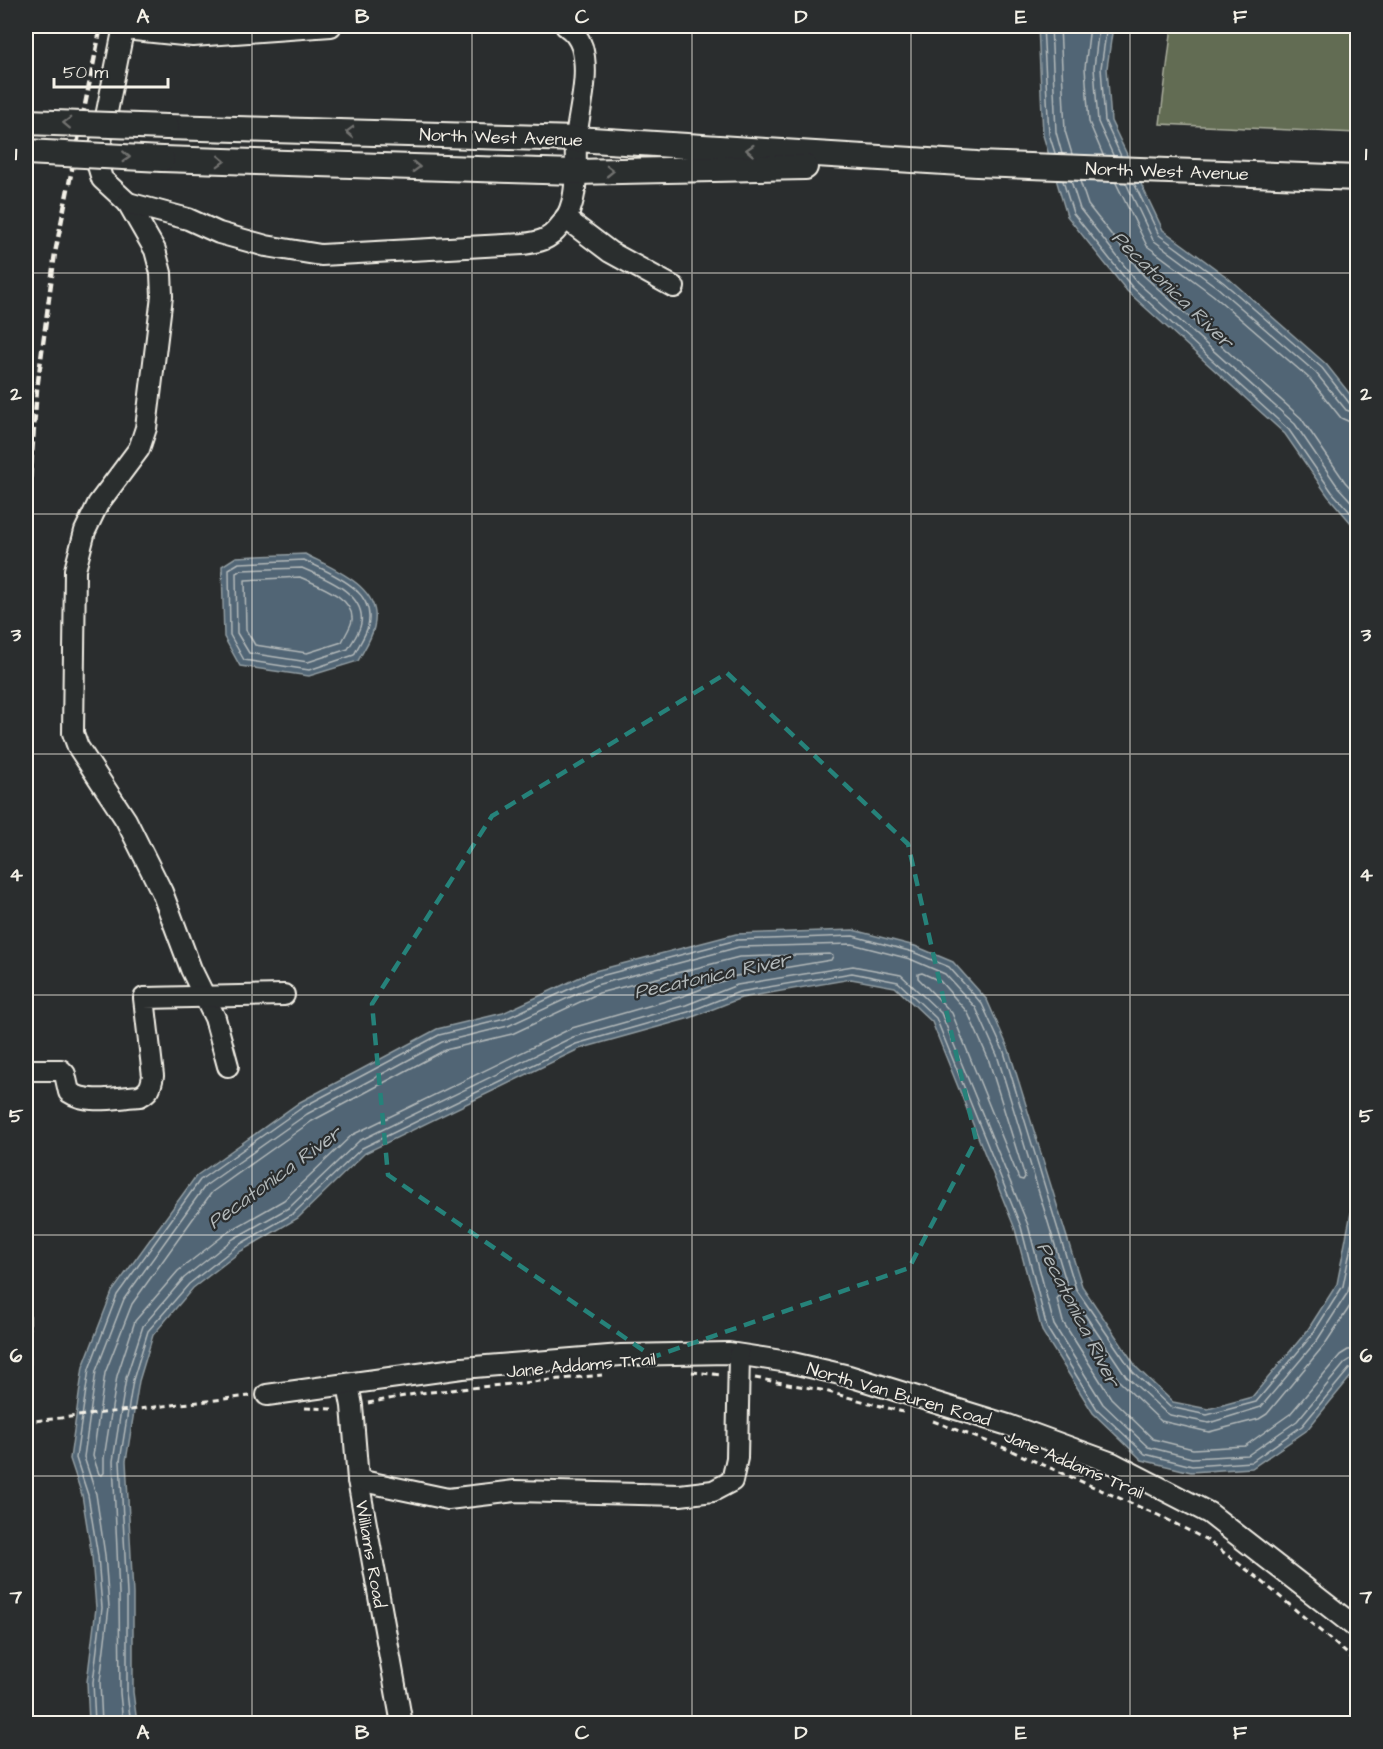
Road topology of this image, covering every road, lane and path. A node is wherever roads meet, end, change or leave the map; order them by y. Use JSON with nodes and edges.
{"nodes":[{"id":1,"x":331,"y":26,"type":"edge"},
{"id":2,"x":566,"y":26,"type":"edge"},
{"id":3,"x":124,"y":27,"type":"edge"},
{"id":4,"x":26,"y":122,"type":"edge"},
{"id":5,"x":576,"y":139,"type":"junction"},
{"id":6,"x":26,"y":152,"type":"edge"},
{"id":7,"x":976,"y":164,"type":"junction"},
{"id":8,"x":575,"y":172,"type":"junction"},
{"id":9,"x":1358,"y":178,"type":"edge"},
{"id":10,"x":128,"y":202,"type":"junction"},
{"id":11,"x":565,"y":218,"type":"junction"},
{"id":12,"x":674,"y":287,"type":"dead end"},
{"id":13,"x":284,"y":995,"type":"dead end"},
{"id":14,"x":205,"y":997,"type":"junction"},
{"id":15,"x":228,"y":1066,"type":"dead end"},
{"id":16,"x":26,"y":1070,"type":"edge"},
{"id":17,"x":738,"y":1355,"type":"junction"},
{"id":18,"x":692,"y":1372,"type":"dead end"},
{"id":19,"x":603,"y":1375,"type":"dead end"},
{"id":20,"x":739,"y":1376,"type":"junction"},
{"id":21,"x":348,"y":1384,"type":"junction"},
{"id":22,"x":267,"y":1395,"type":"joint"},
{"id":23,"x":297,"y":1406,"type":"dead end"},
{"id":24,"x":352,"y":1406,"type":"junction"},
{"id":25,"x":911,"y":1414,"type":"dead end"},
{"id":26,"x":26,"y":1422,"type":"edge"},
{"id":27,"x":933,"y":1422,"type":"dead end"},
{"id":28,"x":358,"y":1480,"type":"junction"},
{"id":29,"x":1358,"y":1629,"type":"edge"},
{"id":30,"x":1358,"y":1663,"type":"edge"},
{"id":31,"x":402,"y":1724,"type":"edge"}],
"edges":[{"from":1,"to":3,"type":"street"},
{"from":2,"to":5,"type":"street"},
{"from":3,"to":10,"type":"street"},
{"from":5,"to":4,"type":"main road","name":"North West Avenue","one_way":true,"bridge":true},
{"from":7,"to":5,"type":"main road","name":"North West Avenue","one_way":true},
{"from":5,"to":8,"type":"street"},
{"from":6,"to":8,"type":"main road","name":"North West Avenue","one_way":true,"bridge":true},
{"from":8,"to":7,"type":"main road","name":"North West Avenue","one_way":true},
{"from":7,"to":9,"type":"main road","name":"North West Avenue"},
{"from":8,"to":11,"type":"street"},
{"from":10,"to":11,"type":"street"},
{"from":10,"to":14,"type":"street"},
{"from":11,"to":12,"type":"street"},
{"from":13,"to":14,"type":"street"},
{"from":14,"to":15,"type":"street"},
{"from":14,"to":16,"type":"street"},
{"from":17,"to":20,"type":"street"},
{"from":17,"to":21,"type":"street","name":"North Van Buren Road"},
{"from":17,"to":29,"type":"street","name":"North Van Buren Road"},
{"from":18,"to":20,"type":"path"},
{"from":19,"to":24,"type":"path","name":"Jane Addams Trail"},
{"from":20,"to":25,"type":"path"},
{"from":20,"to":28,"type":"street"},
{"from":21,"to":22,"type":"street","name":"North Van Buren Road"},
{"from":21,"to":24,"type":"street","name":"Williams Road"},
{"from":22,"to":26,"type":"path"},
{"from":23,"to":24,"type":"path","name":"Jane Addams Trail"},
{"from":24,"to":28,"type":"street","name":"Williams Road"},
{"from":27,"to":30,"type":"path","name":"Jane Addams Trail"},
{"from":28,"to":31,"type":"street","name":"Williams Road"}]}
